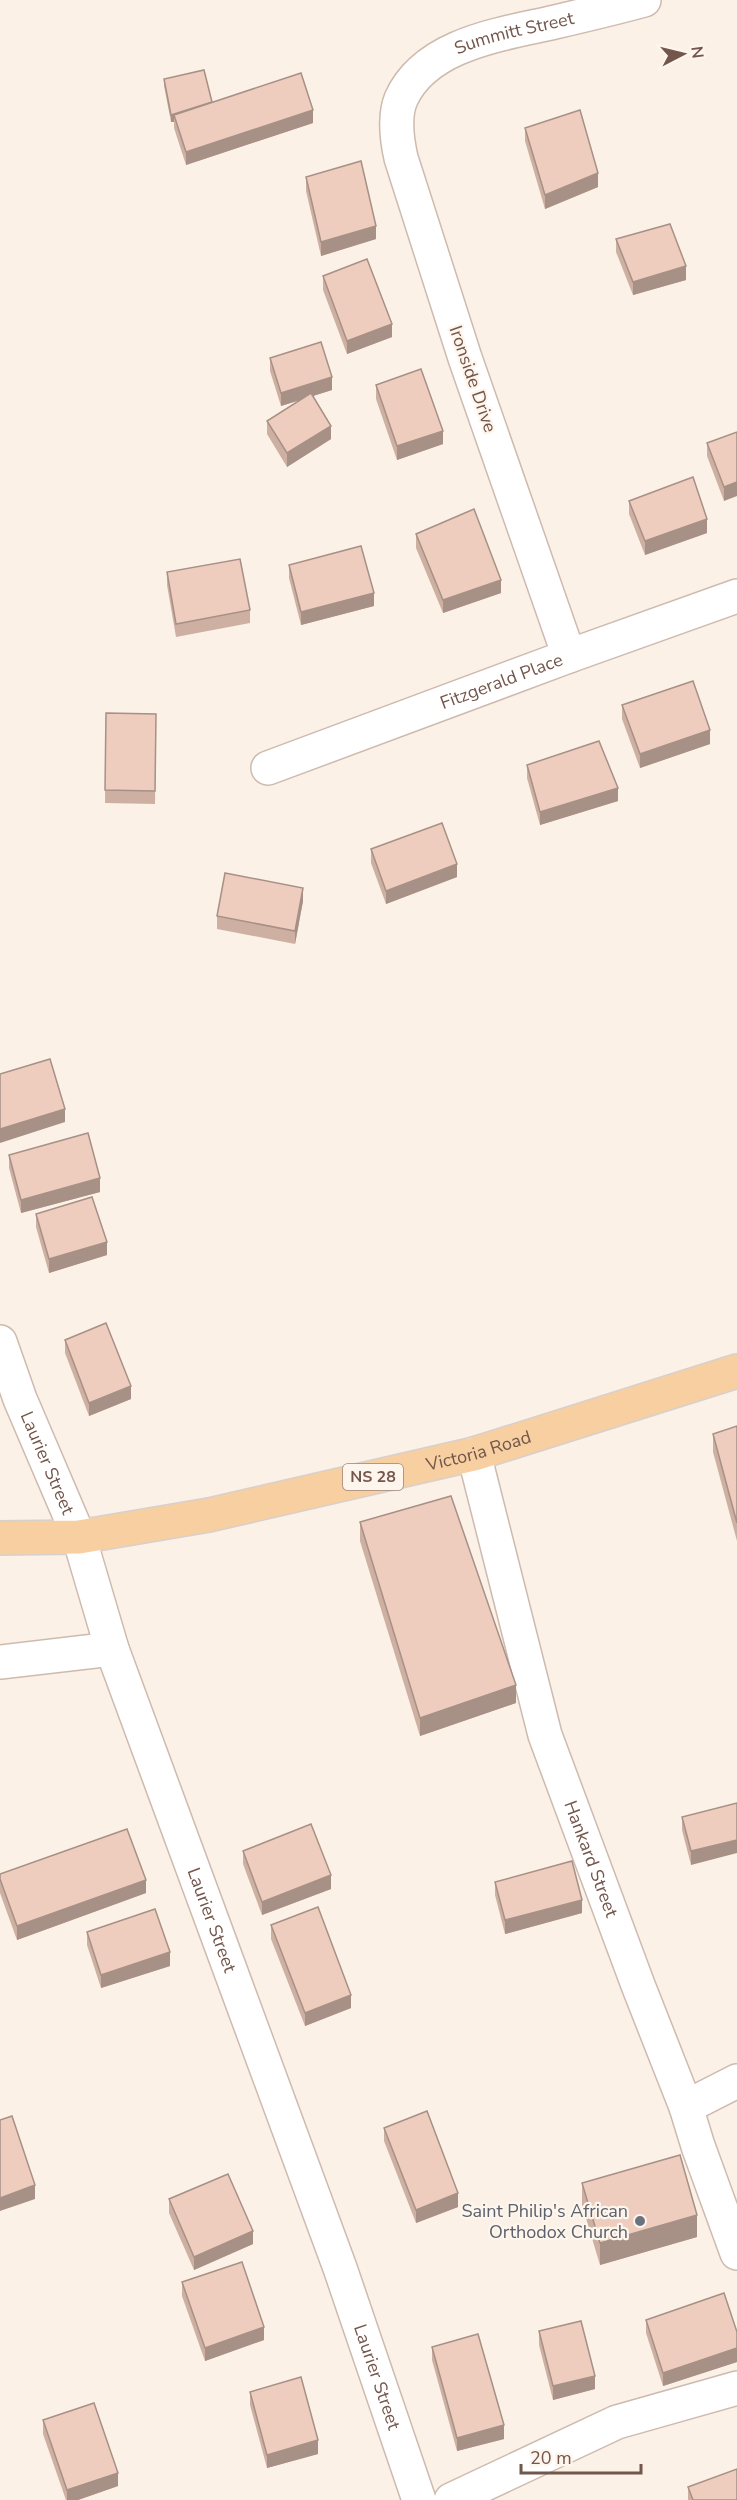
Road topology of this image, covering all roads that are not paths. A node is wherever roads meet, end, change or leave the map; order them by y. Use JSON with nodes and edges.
{"nodes":[{"id":1,"x":644,"y":0,"type":"edge"},
{"id":2,"x":401,"y":99,"type":"joint"},
{"id":3,"x":737,"y":596,"type":"edge"},
{"id":4,"x":569,"y":656,"type":"junction"},
{"id":5,"x":268,"y":768,"type":"dead end"},
{"id":6,"x":0,"y":1342,"type":"edge"},
{"id":7,"x":737,"y":1371,"type":"edge"},
{"id":8,"x":10,"y":1400,"type":"edge"},
{"id":9,"x":474,"y":1454,"type":"junction"},
{"id":10,"x":79,"y":1537,"type":"junction"},
{"id":11,"x":0,"y":1538,"type":"edge"},
{"id":12,"x":112,"y":1649,"type":"junction"},
{"id":13,"x":0,"y":1662,"type":"edge"},
{"id":14,"x":737,"y":2081,"type":"edge"},
{"id":15,"x":687,"y":2107,"type":"junction"},
{"id":16,"x":737,"y":2253,"type":"edge"},
{"id":17,"x":737,"y":2388,"type":"edge"},
{"id":18,"x":419,"y":2500,"type":"edge"},
{"id":19,"x":452,"y":2500,"type":"edge"}],
"edges":[{"from":1,"to":2,"type":"street","name":"Summitt Street"},
{"from":2,"to":4,"type":"street","name":"Ironside Drive"},
{"from":3,"to":4,"type":"street","name":"Fitzgerald Place"},
{"from":4,"to":5,"type":"street","name":"Fitzgerald Place"},
{"from":6,"to":8,"type":"street","name":"Laurier Street"},
{"from":7,"to":9,"type":"main road","name":"Victoria Road","number":"NS 28"},
{"from":8,"to":10,"type":"street","name":"Laurier Street"},
{"from":9,"to":10,"type":"main road","name":"Victoria Road","number":"NS 28"},
{"from":9,"to":15,"type":"street","name":"Hankard Street"},
{"from":10,"to":11,"type":"main road","name":"Victoria Road","number":"NS 28"},
{"from":10,"to":12,"type":"street","name":"Laurier Street"},
{"from":12,"to":13,"type":"street"},
{"from":12,"to":18,"type":"street","name":"Laurier Street"},
{"from":14,"to":15,"type":"street"},
{"from":15,"to":16,"type":"street","name":"Hankard Street"},
{"from":17,"to":19,"type":"street"}]}
